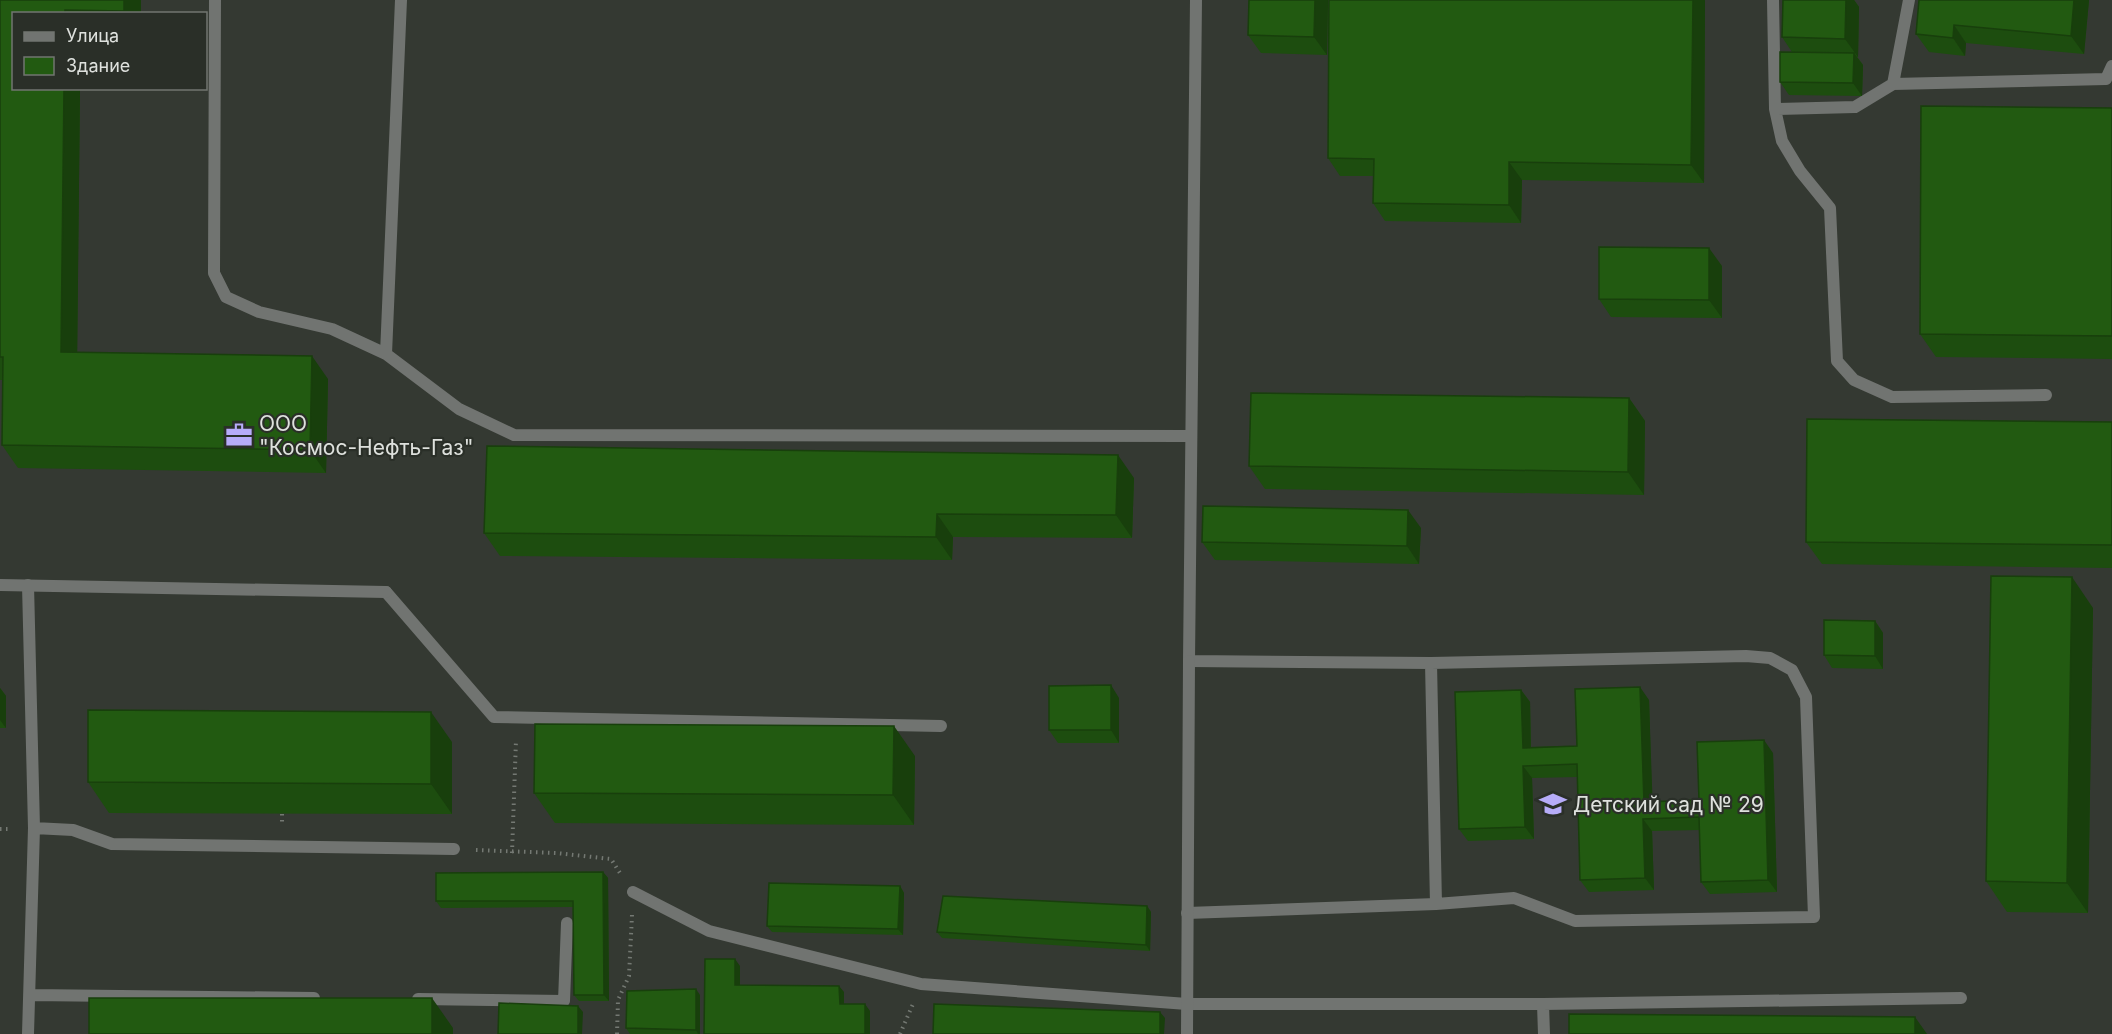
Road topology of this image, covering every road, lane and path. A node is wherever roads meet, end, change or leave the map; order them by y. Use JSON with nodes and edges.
{"nodes":[{"id":1,"x":215,"y":0,"type":"edge"},
{"id":2,"x":401,"y":0,"type":"edge"},
{"id":3,"x":1196,"y":0,"type":"edge"},
{"id":4,"x":1773,"y":0,"type":"edge"},
{"id":5,"x":1909,"y":0,"type":"edge"},
{"id":6,"x":2112,"y":66,"type":"edge"},
{"id":7,"x":1893,"y":84,"type":"junction"},
{"id":8,"x":1774,"y":109,"type":"junction"},
{"id":9,"x":386,"y":354,"type":"junction"},
{"id":10,"x":2046,"y":395,"type":"dead end"},
{"id":11,"x":1191,"y":436,"type":"junction"},
{"id":12,"x":0,"y":585,"type":"edge"},
{"id":13,"x":28,"y":585,"type":"junction"},
{"id":14,"x":1189,"y":661,"type":"junction"},
{"id":15,"x":1431,"y":663,"type":"junction"},
{"id":16,"x":517,"y":718,"type":"junction"},
{"id":17,"x":941,"y":726,"type":"dead end"},
{"id":18,"x":34,"y":828,"type":"junction"},
{"id":19,"x":454,"y":849,"type":"joint"},
{"id":20,"x":513,"y":853,"type":"junction"},
{"id":21,"x":633,"y":892,"type":"junction"},
{"id":22,"x":1436,"y":904,"type":"junction"},
{"id":23,"x":1187,"y":913,"type":"junction"},
{"id":24,"x":567,"y":923,"type":"dead end"},
{"id":25,"x":921,"y":984,"type":"junction"},
{"id":26,"x":30,"y":995,"type":"junction"},
{"id":27,"x":327,"y":998,"type":"edge"},
{"id":28,"x":1961,"y":998,"type":"dead end"},
{"id":29,"x":410,"y":999,"type":"edge"},
{"id":30,"x":1187,"y":1004,"type":"junction"},
{"id":31,"x":1543,"y":1004,"type":"junction"},
{"id":32,"x":28,"y":1034,"type":"edge"},
{"id":33,"x":617,"y":1034,"type":"edge"},
{"id":34,"x":900,"y":1034,"type":"edge"},
{"id":35,"x":1187,"y":1034,"type":"edge"},
{"id":36,"x":1544,"y":1034,"type":"edge"}],
"edges":[{"from":1,"to":9,"type":"street"},
{"from":2,"to":9,"type":"street"},
{"from":3,"to":11,"type":"street"},
{"from":4,"to":8,"type":"street"},
{"from":5,"to":7,"type":"street"},
{"from":6,"to":7,"type":"street"},
{"from":7,"to":8,"type":"street"},
{"from":8,"to":10,"type":"street"},
{"from":9,"to":11,"type":"street"},
{"from":11,"to":14,"type":"street"},
{"from":12,"to":13,"type":"street"},
{"from":13,"to":16,"type":"street"},
{"from":13,"to":18,"type":"street"},
{"from":14,"to":15,"type":"street"},
{"from":14,"to":23,"type":"street"},
{"from":15,"to":22,"type":"street"},
{"from":15,"to":22,"type":"street"},
{"from":16,"to":17,"type":"street"},
{"from":16,"to":20,"type":"path"},
{"from":18,"to":19,"type":"street"},
{"from":18,"to":26,"type":"street"},
{"from":19,"to":20,"type":"path"},
{"from":20,"to":21,"type":"path"},
{"from":21,"to":25,"type":"street"},
{"from":21,"to":33,"type":"path"},
{"from":22,"to":23,"type":"street"},
{"from":23,"to":30,"type":"street"},
{"from":24,"to":29,"type":"street"},
{"from":25,"to":30,"type":"street"},
{"from":25,"to":34,"type":"path"},
{"from":26,"to":27,"type":"street"},
{"from":26,"to":32,"type":"street"},
{"from":28,"to":31,"type":"street"},
{"from":30,"to":31,"type":"street"},
{"from":30,"to":35,"type":"street"},
{"from":31,"to":36,"type":"street"}]}
